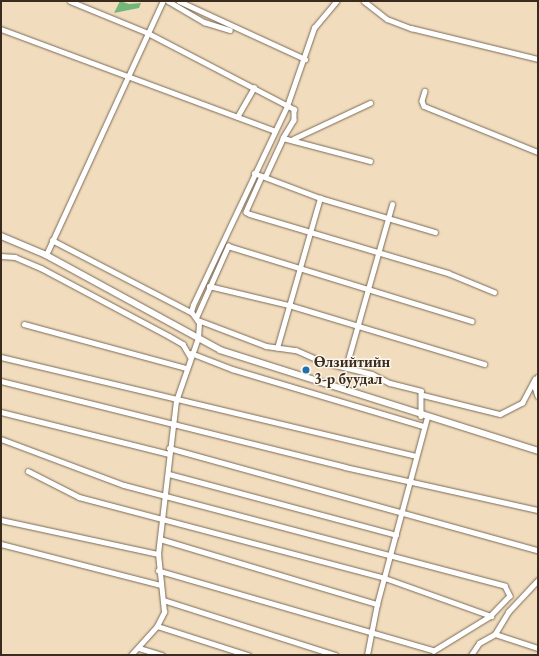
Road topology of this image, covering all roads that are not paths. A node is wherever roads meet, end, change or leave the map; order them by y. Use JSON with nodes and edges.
{"nodes":[{"id":1,"x":70,"y":1,"type":"edge"},
{"id":2,"x":163,"y":1,"type":"edge"},
{"id":3,"x":168,"y":1,"type":"edge"},
{"id":4,"x":179,"y":1,"type":"edge"},
{"id":5,"x":337,"y":1,"type":"edge"},
{"id":6,"x":364,"y":1,"type":"edge"},
{"id":7,"x":239,"y":26,"type":"junction"},
{"id":8,"x":1,"y":30,"type":"edge"},
{"id":9,"x":148,"y":33,"type":"junction"},
{"id":10,"x":305,"y":59,"type":"junction"},
{"id":11,"x":538,"y":59,"type":"edge"},
{"id":12,"x":128,"y":75,"type":"junction"},
{"id":13,"x":254,"y":88,"type":"junction"},
{"id":14,"x":425,"y":91,"type":"dead end"},
{"id":15,"x":370,"y":103,"type":"dead end"},
{"id":16,"x":287,"y":106,"type":"junction"},
{"id":17,"x":237,"y":117,"type":"junction"},
{"id":18,"x":275,"y":131,"type":"junction"},
{"id":19,"x":283,"y":138,"type":"junction"},
{"id":20,"x":293,"y":139,"type":"junction"},
{"id":21,"x":538,"y":152,"type":"edge"},
{"id":22,"x":370,"y":161,"type":"dead end"},
{"id":23,"x":254,"y":173,"type":"junction"},
{"id":24,"x":264,"y":176,"type":"junction"},
{"id":25,"x":320,"y":198,"type":"junction"},
{"id":26,"x":392,"y":204,"type":"dead end"},
{"id":27,"x":387,"y":217,"type":"junction"},
{"id":28,"x":310,"y":232,"type":"junction"},
{"id":29,"x":435,"y":232,"type":"dead end"},
{"id":30,"x":1,"y":236,"type":"edge"},
{"id":31,"x":52,"y":240,"type":"junction"},
{"id":32,"x":377,"y":252,"type":"junction"},
{"id":33,"x":46,"y":255,"type":"junction"},
{"id":34,"x":1,"y":256,"type":"edge"},
{"id":35,"x":300,"y":267,"type":"junction"},
{"id":36,"x":209,"y":286,"type":"junction"},
{"id":37,"x":366,"y":287,"type":"junction"},
{"id":38,"x":494,"y":292,"type":"dead end"},
{"id":39,"x":289,"y":305,"type":"junction"},
{"id":40,"x":191,"y":312,"type":"junction"},
{"id":41,"x":197,"y":319,"type":"junction"},
{"id":42,"x":472,"y":321,"type":"dead end"},
{"id":43,"x":24,"y":324,"type":"dead end"},
{"id":44,"x":355,"y":325,"type":"junction"},
{"id":45,"x":198,"y":338,"type":"junction"},
{"id":46,"x":277,"y":348,"type":"junction"},
{"id":47,"x":191,"y":355,"type":"junction"},
{"id":48,"x":1,"y":357,"type":"edge"},
{"id":49,"x":484,"y":364,"type":"dead end"},
{"id":50,"x":346,"y":367,"type":"junction"},
{"id":51,"x":186,"y":368,"type":"junction"},
{"id":52,"x":536,"y":378,"type":"edge"},
{"id":53,"x":1,"y":381,"type":"edge"},
{"id":54,"x":423,"y":395,"type":"junction"},
{"id":55,"x":177,"y":396,"type":"junction"},
{"id":56,"x":538,"y":396,"type":"edge"},
{"id":57,"x":1,"y":412,"type":"edge"},
{"id":58,"x":424,"y":416,"type":"junction"},
{"id":59,"x":172,"y":424,"type":"junction"},
{"id":60,"x":423,"y":426,"type":"junction"},
{"id":61,"x":1,"y":439,"type":"edge"},
{"id":62,"x":169,"y":451,"type":"junction"},
{"id":63,"x":538,"y":451,"type":"edge"},
{"id":64,"x":415,"y":456,"type":"junction"},
{"id":65,"x":28,"y":471,"type":"dead end"},
{"id":66,"x":169,"y":474,"type":"junction"},
{"id":67,"x":409,"y":481,"type":"junction"},
{"id":68,"x":165,"y":496,"type":"junction"},
{"id":69,"x":538,"y":510,"type":"edge"},
{"id":70,"x":401,"y":512,"type":"junction"},
{"id":71,"x":162,"y":518,"type":"junction"},
{"id":72,"x":1,"y":520,"type":"edge"},
{"id":73,"x":396,"y":535,"type":"junction"},
{"id":74,"x":160,"y":540,"type":"junction"},
{"id":75,"x":1,"y":544,"type":"edge"},
{"id":76,"x":538,"y":550,"type":"edge"},
{"id":77,"x":158,"y":554,"type":"junction"},
{"id":78,"x":391,"y":555,"type":"junction"},
{"id":79,"x":158,"y":571,"type":"junction"},
{"id":80,"x":385,"y":578,"type":"junction"},
{"id":81,"x":538,"y":580,"type":"edge"},
{"id":82,"x":161,"y":585,"type":"junction"},
{"id":83,"x":163,"y":600,"type":"junction"},
{"id":84,"x":377,"y":604,"type":"junction"},
{"id":85,"x":491,"y":616,"type":"junction"},
{"id":86,"x":157,"y":626,"type":"junction"},
{"id":87,"x":372,"y":634,"type":"junction"},
{"id":88,"x":495,"y":634,"type":"junction"},
{"id":89,"x":139,"y":648,"type":"junction"},
{"id":90,"x":538,"y":648,"type":"edge"},
{"id":91,"x":131,"y":655,"type":"edge"},
{"id":92,"x":162,"y":655,"type":"edge"},
{"id":93,"x":248,"y":655,"type":"edge"},
{"id":94,"x":335,"y":655,"type":"edge"},
{"id":95,"x":367,"y":655,"type":"edge"},
{"id":96,"x":471,"y":655,"type":"edge"}],
"edges":[{"from":1,"to":9,"type":"street"},
{"from":2,"to":9,"type":"street"},
{"from":3,"to":7,"type":"street"},
{"from":4,"to":7,"type":"street"},
{"from":5,"to":10,"type":"street"},
{"from":6,"to":11,"type":"street"},
{"from":7,"to":10,"type":"street"},
{"from":8,"to":12,"type":"street"},
{"from":9,"to":12,"type":"street"},
{"from":9,"to":13,"type":"street"},
{"from":10,"to":16,"type":"street"},
{"from":12,"to":17,"type":"street"},
{"from":12,"to":31,"type":"street"},
{"from":13,"to":16,"type":"street"},
{"from":13,"to":17,"type":"street"},
{"from":14,"to":21,"type":"street"},
{"from":15,"to":20,"type":"street"},
{"from":16,"to":18,"type":"street"},
{"from":16,"to":19,"type":"street"},
{"from":17,"to":18,"type":"street"},
{"from":18,"to":23,"type":"street"},
{"from":19,"to":20,"type":"street"},
{"from":19,"to":24,"type":"street"},
{"from":20,"to":22,"type":"street"},
{"from":23,"to":24,"type":"street"},
{"from":23,"to":40,"type":"street"},
{"from":24,"to":25,"type":"street"},
{"from":24,"to":28,"type":"street"},
{"from":25,"to":27,"type":"street"},
{"from":25,"to":28,"type":"street"},
{"from":26,"to":27,"type":"street"},
{"from":27,"to":29,"type":"street"},
{"from":27,"to":32,"type":"street"},
{"from":28,"to":32,"type":"street"},
{"from":28,"to":35,"type":"street"},
{"from":30,"to":33,"type":"main road"},
{"from":31,"to":33,"type":"street"},
{"from":31,"to":40,"type":"street"},
{"from":32,"to":37,"type":"street"},
{"from":32,"to":38,"type":"street"},
{"from":33,"to":45,"type":"main road"},
{"from":34,"to":47,"type":"street"},
{"from":35,"to":36,"type":"street"},
{"from":35,"to":37,"type":"street"},
{"from":35,"to":39,"type":"street"},
{"from":36,"to":39,"type":"street"},
{"from":36,"to":41,"type":"street"},
{"from":37,"to":42,"type":"street"},
{"from":37,"to":44,"type":"street"},
{"from":39,"to":44,"type":"street"},
{"from":39,"to":46,"type":"street"},
{"from":40,"to":41,"type":"street"},
{"from":41,"to":45,"type":"street"},
{"from":41,"to":46,"type":"street"},
{"from":43,"to":51,"type":"street"},
{"from":44,"to":49,"type":"street"},
{"from":44,"to":50,"type":"street"},
{"from":45,"to":47,"type":"street"},
{"from":45,"to":58,"type":"main road"},
{"from":46,"to":50,"type":"street"},
{"from":47,"to":51,"type":"street"},
{"from":47,"to":60,"type":"street"},
{"from":48,"to":55,"type":"street"},
{"from":50,"to":54,"type":"street"},
{"from":51,"to":55,"type":"street"},
{"from":52,"to":54,"type":"street"},
{"from":52,"to":56,"type":"street"},
{"from":53,"to":59,"type":"street"},
{"from":54,"to":58,"type":"street"},
{"from":55,"to":59,"type":"street"},
{"from":55,"to":64,"type":"street"},
{"from":57,"to":62,"type":"street"},
{"from":58,"to":60,"type":"street"},
{"from":58,"to":63,"type":"main road"},
{"from":59,"to":62,"type":"street"},
{"from":59,"to":67,"type":"street"},
{"from":60,"to":64,"type":"street"},
{"from":61,"to":68,"type":"street"},
{"from":62,"to":66,"type":"street"},
{"from":62,"to":70,"type":"street"},
{"from":64,"to":67,"type":"street"},
{"from":65,"to":71,"type":"street"},
{"from":66,"to":68,"type":"street"},
{"from":66,"to":73,"type":"street"},
{"from":67,"to":69,"type":"street"},
{"from":67,"to":70,"type":"street"},
{"from":68,"to":71,"type":"street"},
{"from":68,"to":78,"type":"street"},
{"from":70,"to":73,"type":"street"},
{"from":70,"to":76,"type":"street"},
{"from":71,"to":74,"type":"street"},
{"from":71,"to":80,"type":"street"},
{"from":72,"to":77,"type":"street"},
{"from":73,"to":78,"type":"street"},
{"from":74,"to":77,"type":"street"},
{"from":74,"to":84,"type":"street"},
{"from":75,"to":82,"type":"street"},
{"from":77,"to":79,"type":"street"},
{"from":78,"to":80,"type":"street"},
{"from":78,"to":85,"type":"street"},
{"from":79,"to":82,"type":"street"},
{"from":79,"to":87,"type":"street"},
{"from":80,"to":84,"type":"street"},
{"from":80,"to":85,"type":"street"},
{"from":81,"to":88,"type":"street"},
{"from":82,"to":83,"type":"street"},
{"from":83,"to":86,"type":"street"},
{"from":83,"to":94,"type":"street"},
{"from":84,"to":87,"type":"street"},
{"from":85,"to":87,"type":"street"},
{"from":86,"to":89,"type":"street"},
{"from":86,"to":93,"type":"street"},
{"from":87,"to":95,"type":"street"},
{"from":88,"to":90,"type":"street"},
{"from":88,"to":96,"type":"street"},
{"from":89,"to":91,"type":"street"},
{"from":89,"to":92,"type":"street"}]}
